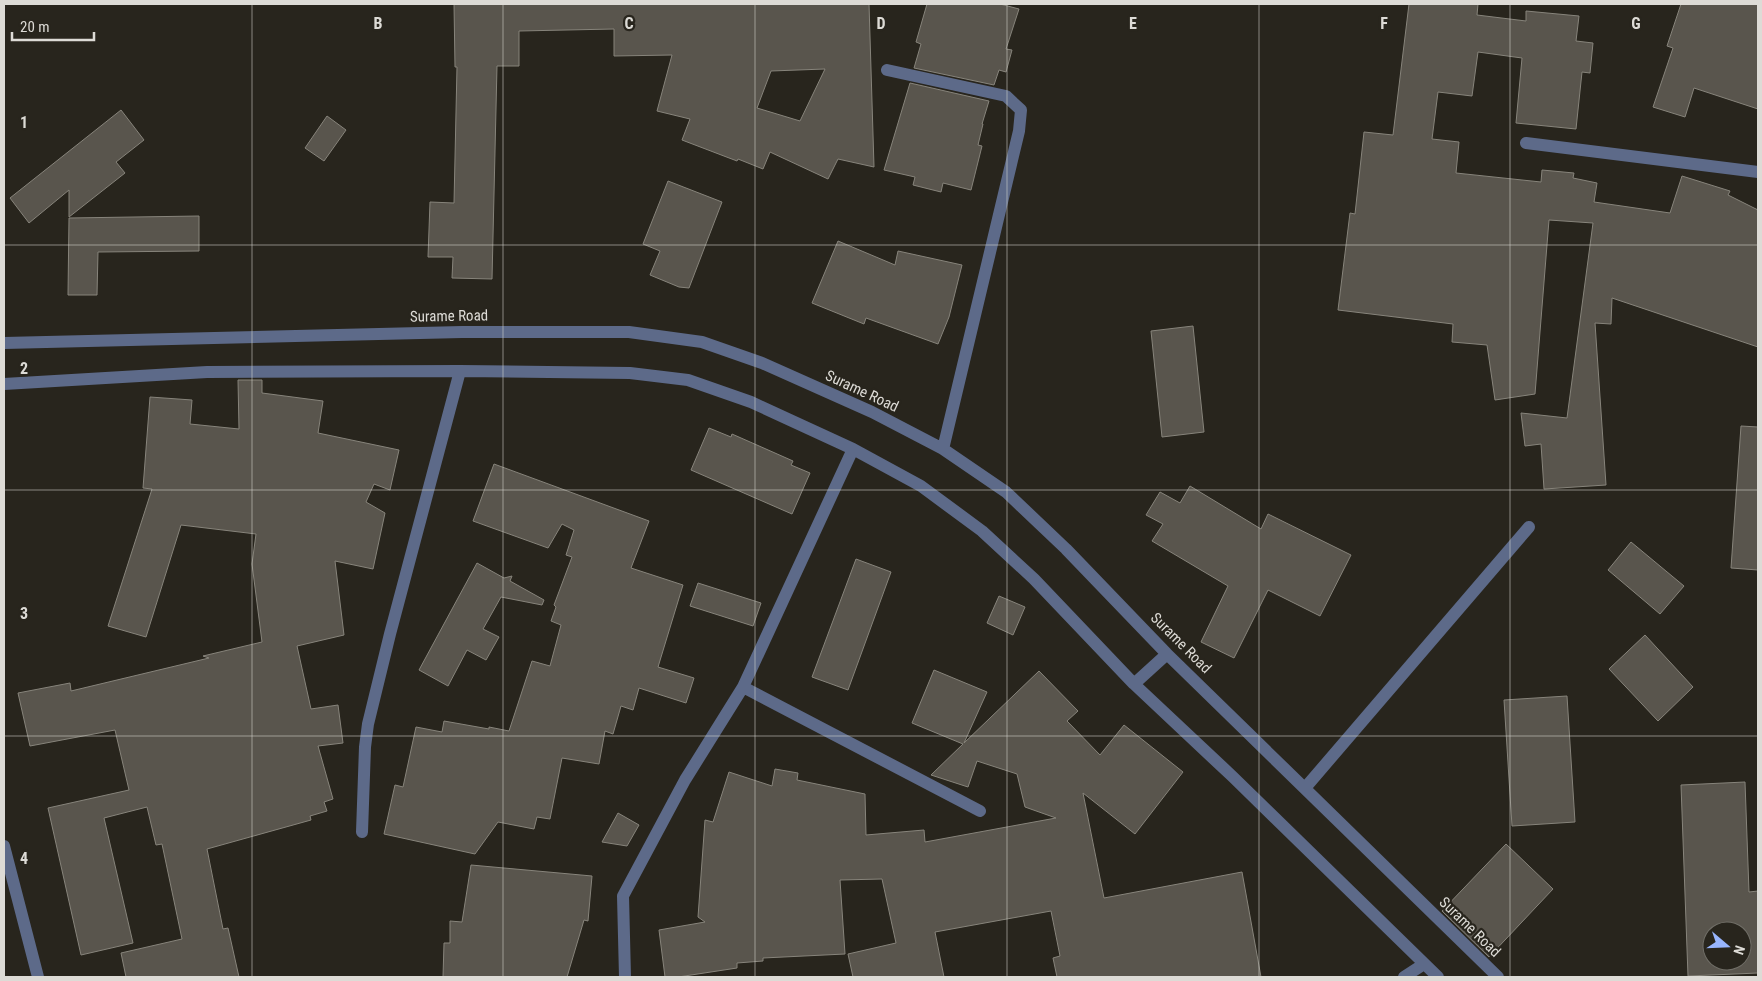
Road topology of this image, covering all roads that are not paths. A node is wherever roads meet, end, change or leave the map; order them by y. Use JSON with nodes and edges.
{"nodes":[{"id":1,"x":887,"y":70,"type":"dead end"},
{"id":2,"x":1526,"y":143,"type":"dead end"},
{"id":3,"x":1758,"y":172,"type":"edge"},
{"id":4,"x":4,"y":343,"type":"edge"},
{"id":5,"x":460,"y":371,"type":"junction"},
{"id":6,"x":4,"y":384,"type":"edge"},
{"id":7,"x":853,"y":449,"type":"junction"},
{"id":8,"x":943,"y":449,"type":"junction"},
{"id":9,"x":1528,"y":527,"type":"dead end"},
{"id":10,"x":1168,"y":654,"type":"junction"},
{"id":11,"x":1134,"y":684,"type":"junction"},
{"id":12,"x":743,"y":687,"type":"junction"},
{"id":13,"x":1305,"y":788,"type":"junction"},
{"id":14,"x":980,"y":810,"type":"dead end"},
{"id":15,"x":362,"y":832,"type":"dead end"},
{"id":16,"x":4,"y":846,"type":"edge"},
{"id":17,"x":1424,"y":964,"type":"junction"},
{"id":18,"x":38,"y":977,"type":"edge"},
{"id":19,"x":624,"y":977,"type":"edge"},
{"id":20,"x":1404,"y":977,"type":"edge"},
{"id":21,"x":1438,"y":977,"type":"edge"},
{"id":22,"x":1498,"y":977,"type":"edge"}],
"edges":[{"from":1,"to":8,"type":"street"},
{"from":2,"to":3,"type":"street"},
{"from":4,"to":8,"type":"street","name":"Surame Road"},
{"from":5,"to":6,"type":"street"},
{"from":5,"to":7,"type":"street"},
{"from":5,"to":15,"type":"street"},
{"from":7,"to":11,"type":"street"},
{"from":7,"to":12,"type":"street"},
{"from":8,"to":10,"type":"street","name":"Surame Road"},
{"from":9,"to":13,"type":"street"},
{"from":10,"to":11,"type":"street"},
{"from":10,"to":13,"type":"street","name":"Surame Road"},
{"from":11,"to":17,"type":"street"},
{"from":12,"to":14,"type":"street"},
{"from":12,"to":19,"type":"street"},
{"from":13,"to":22,"type":"street","name":"Surame Road"},
{"from":16,"to":18,"type":"street"},
{"from":17,"to":20,"type":"street"},
{"from":17,"to":21,"type":"street"}]}
